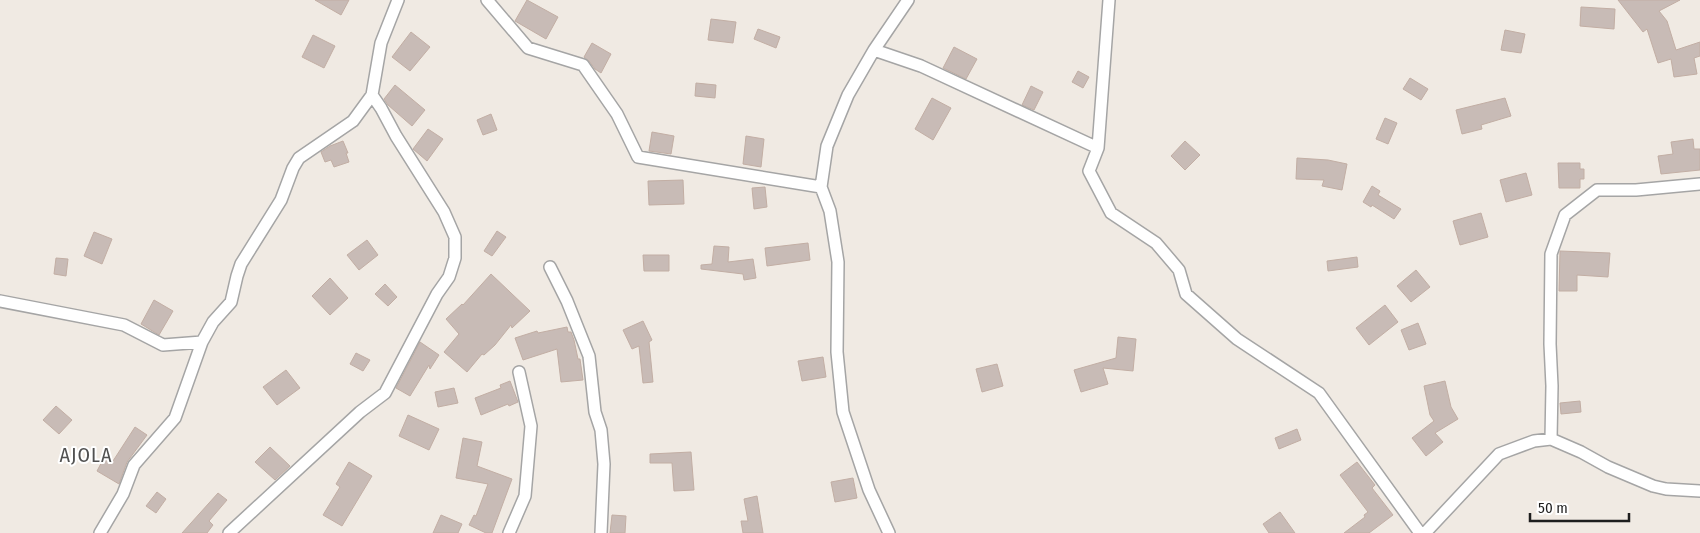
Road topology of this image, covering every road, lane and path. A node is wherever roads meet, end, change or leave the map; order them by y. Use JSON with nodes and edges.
{"nodes":[{"id":1,"x":398,"y":0,"type":"edge"},
{"id":2,"x":487,"y":0,"type":"edge"},
{"id":3,"x":908,"y":0,"type":"edge"},
{"id":4,"x":1109,"y":0,"type":"edge"},
{"id":5,"x":874,"y":50,"type":"junction"},
{"id":6,"x":372,"y":95,"type":"junction"},
{"id":7,"x":1098,"y":148,"type":"junction"},
{"id":8,"x":1700,"y":184,"type":"edge"},
{"id":9,"x":821,"y":187,"type":"junction"},
{"id":10,"x":550,"y":267,"type":"dead end"},
{"id":11,"x":0,"y":300,"type":"edge"},
{"id":12,"x":202,"y":342,"type":"junction"},
{"id":13,"x":519,"y":372,"type":"dead end"},
{"id":14,"x":1551,"y":439,"type":"junction"},
{"id":15,"x":1700,"y":491,"type":"edge"},
{"id":16,"x":100,"y":533,"type":"edge"},
{"id":17,"x":229,"y":533,"type":"edge"},
{"id":18,"x":509,"y":533,"type":"edge"},
{"id":19,"x":601,"y":533,"type":"edge"},
{"id":20,"x":889,"y":533,"type":"edge"},
{"id":21,"x":1420,"y":533,"type":"edge"},
{"id":22,"x":1425,"y":533,"type":"edge"}],
"edges":[{"from":1,"to":6,"type":"street"},
{"from":2,"to":9,"type":"street"},
{"from":3,"to":5,"type":"street"},
{"from":4,"to":7,"type":"street"},
{"from":5,"to":7,"type":"street"},
{"from":5,"to":9,"type":"street"},
{"from":6,"to":12,"type":"street"},
{"from":6,"to":17,"type":"street"},
{"from":7,"to":21,"type":"street"},
{"from":8,"to":14,"type":"street"},
{"from":9,"to":20,"type":"street"},
{"from":10,"to":19,"type":"street"},
{"from":11,"to":12,"type":"street"},
{"from":12,"to":16,"type":"street"},
{"from":13,"to":18,"type":"street"},
{"from":14,"to":15,"type":"street"},
{"from":14,"to":22,"type":"street"}]}
